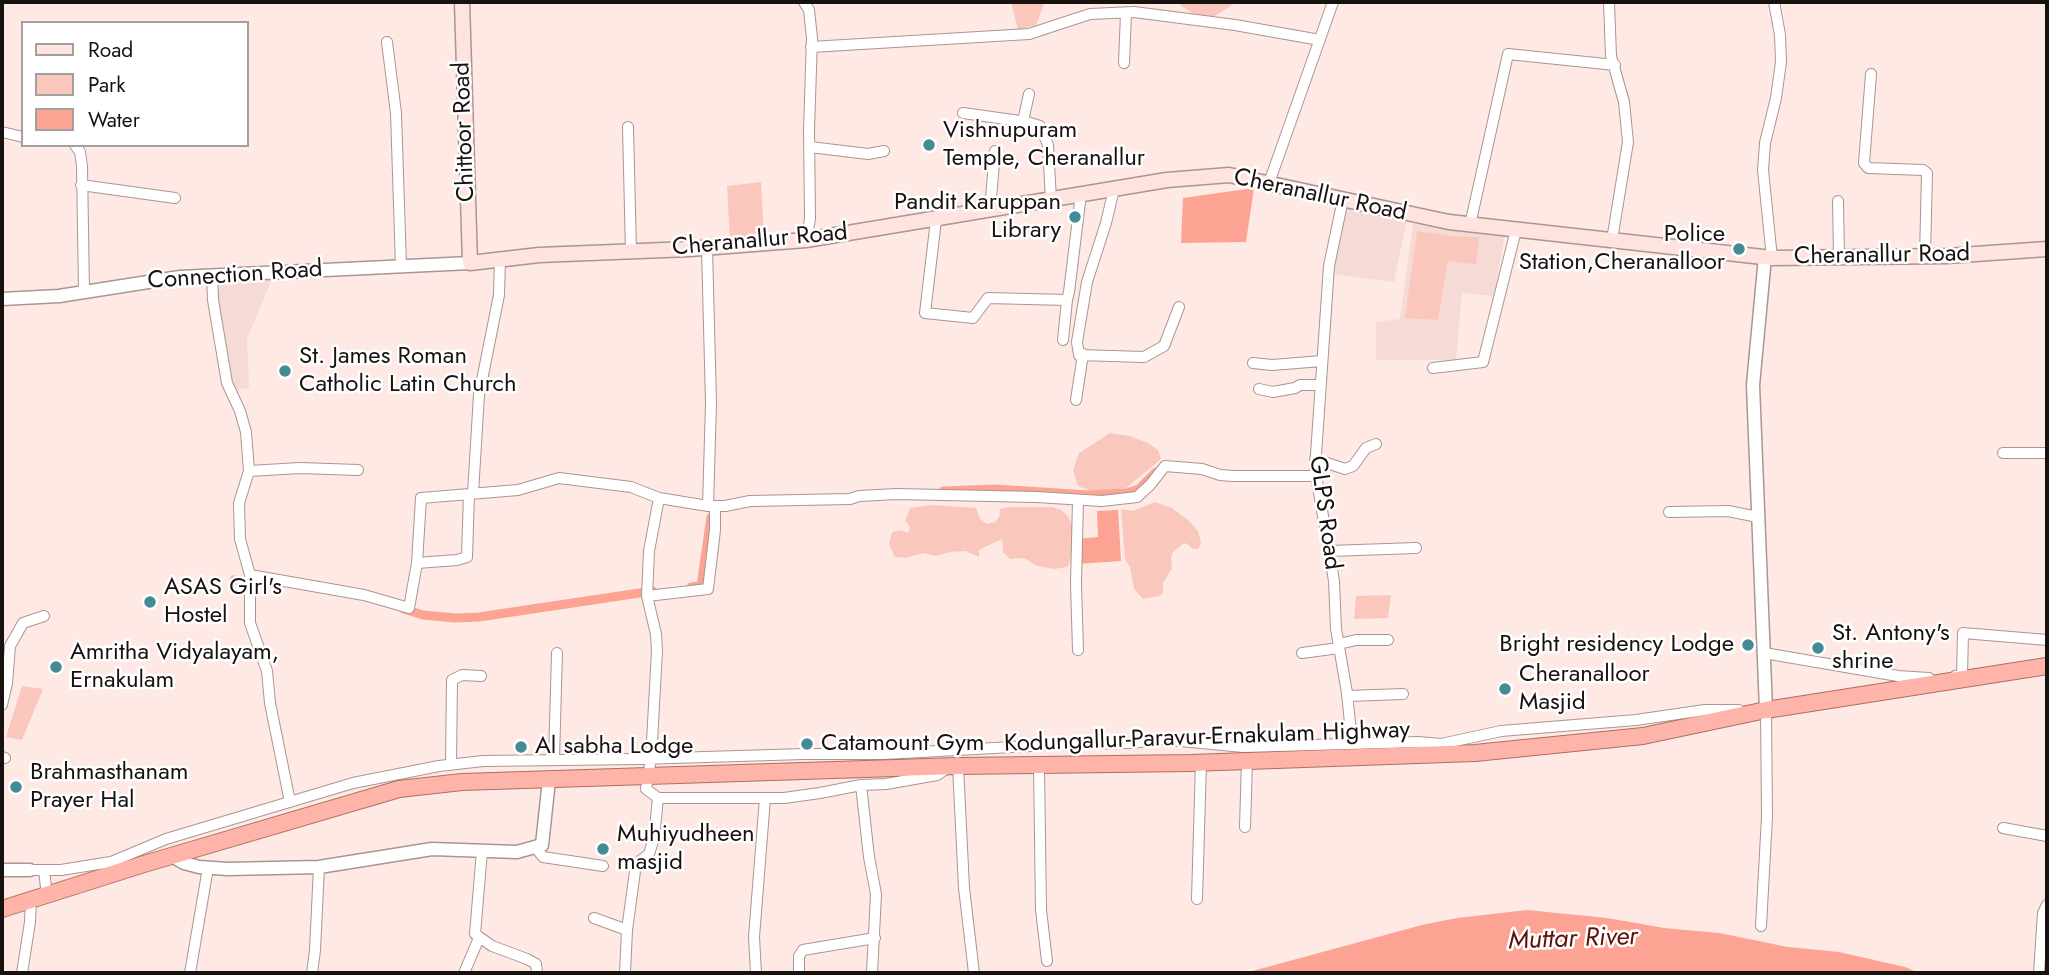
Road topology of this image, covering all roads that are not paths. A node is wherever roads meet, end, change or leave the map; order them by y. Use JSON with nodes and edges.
{"nodes":[{"id":1,"x":462,"y":2,"type":"edge"},
{"id":2,"x":804,"y":2,"type":"edge"},
{"id":3,"x":1333,"y":2,"type":"edge"},
{"id":4,"x":1609,"y":2,"type":"edge"},
{"id":5,"x":1774,"y":2,"type":"edge"},
{"id":6,"x":1126,"y":13,"type":"junction"},
{"id":7,"x":1320,"y":40,"type":"junction"},
{"id":8,"x":387,"y":42,"type":"dead end"},
{"id":9,"x":811,"y":47,"type":"junction"},
{"id":10,"x":1124,"y":63,"type":"dead end"},
{"id":11,"x":1615,"y":65,"type":"junction"},
{"id":12,"x":1871,"y":74,"type":"dead end"},
{"id":13,"x":1029,"y":94,"type":"dead end"},
{"id":14,"x":963,"y":113,"type":"dead end"},
{"id":15,"x":1023,"y":121,"type":"junction"},
{"id":16,"x":628,"y":127,"type":"dead end"},
{"id":17,"x":2,"y":132,"type":"edge"},
{"id":18,"x":21,"y":137,"type":"edge"},
{"id":19,"x":76,"y":147,"type":"edge"},
{"id":20,"x":810,"y":147,"type":"junction"},
{"id":21,"x":884,"y":151,"type":"dead end"},
{"id":22,"x":995,"y":151,"type":"dead end"},
{"id":23,"x":1269,"y":183,"type":"junction"},
{"id":24,"x":81,"y":185,"type":"junction"},
{"id":25,"x":1114,"y":189,"type":"junction"},
{"id":26,"x":1081,"y":194,"type":"junction"},
{"id":27,"x":176,"y":198,"type":"dead end"},
{"id":28,"x":1051,"y":200,"type":"junction"},
{"id":29,"x":1343,"y":200,"type":"junction"},
{"id":30,"x":1838,"y":201,"type":"dead end"},
{"id":31,"x":990,"y":210,"type":"junction"},
{"id":32,"x":936,"y":220,"type":"junction"},
{"id":33,"x":1470,"y":225,"type":"junction"},
{"id":34,"x":1516,"y":230,"type":"junction"},
{"id":35,"x":806,"y":240,"type":"junction"},
{"id":36,"x":1612,"y":240,"type":"junction"},
{"id":37,"x":707,"y":248,"type":"junction"},
{"id":38,"x":2047,"y":249,"type":"edge"},
{"id":39,"x":631,"y":251,"type":"junction"},
{"id":40,"x":1839,"y":257,"type":"junction"},
{"id":41,"x":1925,"y":257,"type":"junction"},
{"id":42,"x":1768,"y":258,"type":"junction"},
{"id":43,"x":500,"y":260,"type":"junction"},
{"id":44,"x":470,"y":263,"type":"junction"},
{"id":45,"x":401,"y":266,"type":"junction"},
{"id":46,"x":212,"y":276,"type":"junction"},
{"id":47,"x":84,"y":291,"type":"junction"},
{"id":48,"x":2,"y":299,"type":"edge"},
{"id":49,"x":1067,"y":300,"type":"junction"},
{"id":50,"x":1179,"y":307,"type":"dead end"},
{"id":51,"x":1063,"y":340,"type":"dead end"},
{"id":52,"x":1083,"y":354,"type":"junction"},
{"id":53,"x":1322,"y":361,"type":"junction"},
{"id":54,"x":1254,"y":363,"type":"dead end"},
{"id":55,"x":1433,"y":368,"type":"dead end"},
{"id":56,"x":1320,"y":385,"type":"junction"},
{"id":57,"x":1259,"y":389,"type":"dead end"},
{"id":58,"x":1076,"y":400,"type":"dead end"},
{"id":59,"x":1376,"y":444,"type":"dead end"},
{"id":60,"x":2003,"y":453,"type":"dead end"},
{"id":61,"x":2047,"y":453,"type":"edge"},
{"id":62,"x":358,"y":470,"type":"dead end"},
{"id":63,"x":1315,"y":470,"type":"junction"},
{"id":64,"x":249,"y":471,"type":"junction"},
{"id":65,"x":471,"y":494,"type":"junction"},
{"id":66,"x":659,"y":498,"type":"junction"},
{"id":67,"x":1078,"y":500,"type":"junction"},
{"id":68,"x":711,"y":506,"type":"junction"},
{"id":69,"x":1669,"y":512,"type":"dead end"},
{"id":70,"x":1758,"y":517,"type":"junction"},
{"id":71,"x":1416,"y":548,"type":"dead end"},
{"id":72,"x":1329,"y":551,"type":"junction"},
{"id":73,"x":417,"y":563,"type":"junction"},
{"id":74,"x":250,"y":579,"type":"junction"},
{"id":75,"x":647,"y":593,"type":"junction"},
{"id":76,"x":44,"y":616,"type":"dead end"},
{"id":77,"x":1388,"y":640,"type":"dead end"},
{"id":78,"x":2047,"y":640,"type":"edge"},
{"id":79,"x":1339,"y":646,"type":"junction"},
{"id":80,"x":1078,"y":650,"type":"dead end"},
{"id":81,"x":557,"y":653,"type":"dead end"},
{"id":82,"x":1302,"y":653,"type":"dead end"},
{"id":83,"x":1764,"y":653,"type":"junction"},
{"id":84,"x":2047,"y":666,"type":"edge"},
{"id":85,"x":481,"y":676,"type":"dead end"},
{"id":86,"x":1403,"y":694,"type":"dead end"},
{"id":87,"x":1348,"y":696,"type":"junction"},
{"id":88,"x":2,"y":705,"type":"edge"},
{"id":89,"x":1766,"y":710,"type":"junction"},
{"id":90,"x":1352,"y":743,"type":"junction"},
{"id":91,"x":554,"y":758,"type":"junction"},
{"id":92,"x":651,"y":759,"type":"junction"},
{"id":93,"x":1247,"y":761,"type":"junction"},
{"id":94,"x":1201,"y":762,"type":"junction"},
{"id":95,"x":451,"y":764,"type":"junction"},
{"id":96,"x":1039,"y":766,"type":"junction"},
{"id":97,"x":954,"y":767,"type":"junction"},
{"id":98,"x":647,"y":776,"type":"junction"},
{"id":99,"x":549,"y":780,"type":"junction"},
{"id":100,"x":862,"y":785,"type":"junction"},
{"id":101,"x":658,"y":797,"type":"junction"},
{"id":102,"x":765,"y":797,"type":"junction"},
{"id":103,"x":290,"y":802,"type":"junction"},
{"id":104,"x":1245,"y":827,"type":"dead end"},
{"id":105,"x":2003,"y":828,"type":"dead end"},
{"id":106,"x":2047,"y":836,"type":"edge"},
{"id":107,"x":535,"y":847,"type":"junction"},
{"id":108,"x":482,"y":851,"type":"junction"},
{"id":109,"x":172,"y":856,"type":"junction"},
{"id":110,"x":624,"y":862,"type":"dead end"},
{"id":111,"x":636,"y":864,"type":"junction"},
{"id":112,"x":603,"y":866,"type":"dead end"},
{"id":113,"x":208,"y":867,"type":"junction"},
{"id":114,"x":319,"y":867,"type":"junction"},
{"id":115,"x":111,"y":868,"type":"junction"},
{"id":116,"x":2,"y":870,"type":"edge"},
{"id":117,"x":30,"y":870,"type":"joint"},
{"id":118,"x":44,"y":870,"type":"junction"},
{"id":119,"x":47,"y":895,"type":"junction"},
{"id":120,"x":1198,"y":899,"type":"dead end"},
{"id":121,"x":31,"y":900,"type":"junction"},
{"id":122,"x":2047,"y":905,"type":"edge"},
{"id":123,"x":2,"y":909,"type":"edge"},
{"id":124,"x":594,"y":918,"type":"dead end"},
{"id":125,"x":1761,"y":926,"type":"dead end"},
{"id":126,"x":627,"y":930,"type":"junction"},
{"id":127,"x":875,"y":937,"type":"junction"},
{"id":128,"x":479,"y":938,"type":"junction"},
{"id":129,"x":1047,"y":961,"type":"dead end"},
{"id":130,"x":22,"y":973,"type":"edge"},
{"id":131,"x":190,"y":973,"type":"edge"},
{"id":132,"x":312,"y":973,"type":"edge"},
{"id":133,"x":464,"y":973,"type":"edge"},
{"id":134,"x":537,"y":973,"type":"edge"},
{"id":135,"x":625,"y":973,"type":"edge"},
{"id":136,"x":756,"y":973,"type":"edge"},
{"id":137,"x":799,"y":973,"type":"edge"},
{"id":138,"x":872,"y":973,"type":"edge"},
{"id":139,"x":974,"y":973,"type":"edge"},
{"id":140,"x":2039,"y":973,"type":"edge"}],
"edges":[{"from":1,"to":44,"type":"main road","name":"Chittoor Road"},
{"from":2,"to":9,"type":"street"},
{"from":3,"to":7,"type":"street"},
{"from":4,"to":11,"type":"street"},
{"from":5,"to":42,"type":"street"},
{"from":6,"to":7,"type":"street"},
{"from":6,"to":9,"type":"street"},
{"from":6,"to":10,"type":"street"},
{"from":7,"to":23,"type":"street"},
{"from":8,"to":45,"type":"street"},
{"from":9,"to":20,"type":"street"},
{"from":11,"to":33,"type":"street"},
{"from":11,"to":36,"type":"street"},
{"from":12,"to":41,"type":"street"},
{"from":13,"to":15,"type":"street"},
{"from":14,"to":15,"type":"street"},
{"from":15,"to":28,"type":"street"},
{"from":16,"to":39,"type":"street"},
{"from":17,"to":18,"type":"street"},
{"from":19,"to":24,"type":"street"},
{"from":20,"to":21,"type":"street"},
{"from":20,"to":35,"type":"street"},
{"from":22,"to":31,"type":"street"},
{"from":23,"to":25,"type":"main road","name":"Cheranallur Road"},
{"from":23,"to":29,"type":"main road","name":"Cheranallur Road"},
{"from":24,"to":27,"type":"street"},
{"from":24,"to":47,"type":"street"},
{"from":25,"to":26,"type":"main road","name":"Cheranallur Road"},
{"from":25,"to":52,"type":"street"},
{"from":26,"to":28,"type":"main road","name":"Cheranallur Road"},
{"from":26,"to":49,"type":"street"},
{"from":28,"to":31,"type":"main road","name":"Cheranallur Road"},
{"from":29,"to":33,"type":"main road","name":"Cheranallur Road"},
{"from":29,"to":53,"type":"street","name":"GLPS Road"},
{"from":30,"to":40,"type":"street"},
{"from":31,"to":32,"type":"main road","name":"Cheranallur Road"},
{"from":32,"to":35,"type":"main road","name":"Cheranallur Road"},
{"from":32,"to":49,"type":"street"},
{"from":33,"to":34,"type":"main road","name":"Cheranallur Road"},
{"from":34,"to":36,"type":"main road","name":"Cheranallur Road"},
{"from":34,"to":55,"type":"street"},
{"from":35,"to":37,"type":"main road","name":"Cheranallur Road"},
{"from":36,"to":42,"type":"main road","name":"Cheranallur Road"},
{"from":37,"to":39,"type":"main road","name":"Cheranallur Road"},
{"from":37,"to":68,"type":"street"},
{"from":38,"to":41,"type":"main road","name":"Cheranallur Road"},
{"from":39,"to":43,"type":"main road","name":"Cheranallur Road"},
{"from":40,"to":41,"type":"main road","name":"Cheranallur Road"},
{"from":40,"to":42,"type":"main road","name":"Cheranallur Road"},
{"from":42,"to":70,"type":"street"},
{"from":43,"to":44,"type":"main road","name":"Cheranallur Road"},
{"from":43,"to":65,"type":"street"},
{"from":44,"to":45,"type":"street","name":"Connection Road"},
{"from":45,"to":46,"type":"street","name":"Connection Road"},
{"from":46,"to":47,"type":"street","name":"Connection Road"},
{"from":46,"to":64,"type":"street"},
{"from":47,"to":48,"type":"street","name":"Connection Road"},
{"from":49,"to":51,"type":"street"},
{"from":50,"to":52,"type":"street"},
{"from":52,"to":58,"type":"street"},
{"from":53,"to":54,"type":"street"},
{"from":53,"to":56,"type":"street","name":"GLPS Road"},
{"from":56,"to":57,"type":"street"},
{"from":56,"to":63,"type":"street","name":"GLPS Road"},
{"from":59,"to":63,"type":"street"},
{"from":60,"to":61,"type":"street"},
{"from":62,"to":64,"type":"street"},
{"from":63,"to":67,"type":"street"},
{"from":63,"to":72,"type":"street","name":"GLPS Road"},
{"from":64,"to":74,"type":"street"},
{"from":65,"to":66,"type":"street"},
{"from":65,"to":73,"type":"street"},
{"from":65,"to":73,"type":"street"},
{"from":66,"to":68,"type":"street"},
{"from":66,"to":75,"type":"street"},
{"from":67,"to":68,"type":"street"},
{"from":67,"to":80,"type":"street"},
{"from":68,"to":75,"type":"street"},
{"from":69,"to":70,"type":"street"},
{"from":70,"to":83,"type":"street"},
{"from":71,"to":72,"type":"street"},
{"from":72,"to":79,"type":"street","name":"GLPS Road"},
{"from":73,"to":74,"type":"street"},
{"from":74,"to":103,"type":"street"},
{"from":75,"to":92,"type":"street"},
{"from":76,"to":88,"type":"street"},
{"from":77,"to":79,"type":"street"},
{"from":78,"to":83,"type":"street"},
{"from":79,"to":82,"type":"street"},
{"from":79,"to":87,"type":"street","name":"GLPS Road"},
{"from":81,"to":91,"type":"street"},
{"from":83,"to":89,"type":"street"},
{"from":84,"to":89,"type":"highway","name":"Kodungallur-Paravur-Ernakulam Highway"},
{"from":85,"to":95,"type":"street"},
{"from":86,"to":87,"type":"street"},
{"from":87,"to":90,"type":"street","name":"GLPS Road"},
{"from":89,"to":90,"type":"street"},
{"from":89,"to":93,"type":"highway","name":"Kodungallur-Paravur-Ernakulam Highway"},
{"from":89,"to":125,"type":"street"},
{"from":90,"to":92,"type":"street"},
{"from":91,"to":92,"type":"street"},
{"from":91,"to":95,"type":"street"},
{"from":92,"to":98,"type":"street"},
{"from":93,"to":94,"type":"highway","name":"Kodungallur-Paravur-Ernakulam Highway"},
{"from":93,"to":104,"type":"street"},
{"from":94,"to":96,"type":"highway","name":"Kodungallur-Paravur-Ernakulam Highway"},
{"from":94,"to":120,"type":"street"},
{"from":95,"to":103,"type":"street"},
{"from":96,"to":97,"type":"highway","name":"Kodungallur-Paravur-Ernakulam Highway"},
{"from":96,"to":129,"type":"street"},
{"from":97,"to":98,"type":"highway","name":"Kodungallur-Paravur-Ernakulam Highway"},
{"from":97,"to":100,"type":"street"},
{"from":97,"to":139,"type":"street"},
{"from":98,"to":99,"type":"highway","name":"Kodungallur-Paravur-Ernakulam Highway"},
{"from":98,"to":101,"type":"street"},
{"from":99,"to":107,"type":"street"},
{"from":99,"to":109,"type":"highway","name":"Kodungallur-Paravur-Ernakulam Highway"},
{"from":100,"to":102,"type":"street"},
{"from":100,"to":127,"type":"street"},
{"from":101,"to":102,"type":"street"},
{"from":101,"to":111,"type":"street"},
{"from":102,"to":136,"type":"street"},
{"from":103,"to":115,"type":"street"},
{"from":105,"to":106,"type":"street"},
{"from":107,"to":108,"type":"street"},
{"from":107,"to":112,"type":"street"},
{"from":108,"to":114,"type":"street"},
{"from":108,"to":128,"type":"street"},
{"from":109,"to":113,"type":"street"},
{"from":109,"to":115,"type":"highway","name":"Kodungallur-Paravur-Ernakulam Highway"},
{"from":110,"to":111,"type":"street"},
{"from":111,"to":126,"type":"street"},
{"from":113,"to":114,"type":"street"},
{"from":113,"to":131,"type":"street"},
{"from":114,"to":132,"type":"street"},
{"from":115,"to":118,"type":"street"},
{"from":115,"to":119,"type":"highway","name":"Kodungallur-Paravur-Ernakulam Highway"},
{"from":116,"to":117,"type":"street"},
{"from":117,"to":118,"type":"street"},
{"from":118,"to":119,"type":"street"},
{"from":119,"to":121,"type":"highway","name":"Kodungallur-Paravur-Ernakulam Highway"},
{"from":121,"to":123,"type":"highway","name":"Kodungallur-Paravur-Ernakulam Highway"},
{"from":121,"to":130,"type":"street"},
{"from":122,"to":140,"type":"street"},
{"from":124,"to":126,"type":"street"},
{"from":126,"to":135,"type":"street"},
{"from":127,"to":137,"type":"street"},
{"from":127,"to":138,"type":"street"},
{"from":128,"to":133,"type":"street"},
{"from":128,"to":134,"type":"street"}]}
